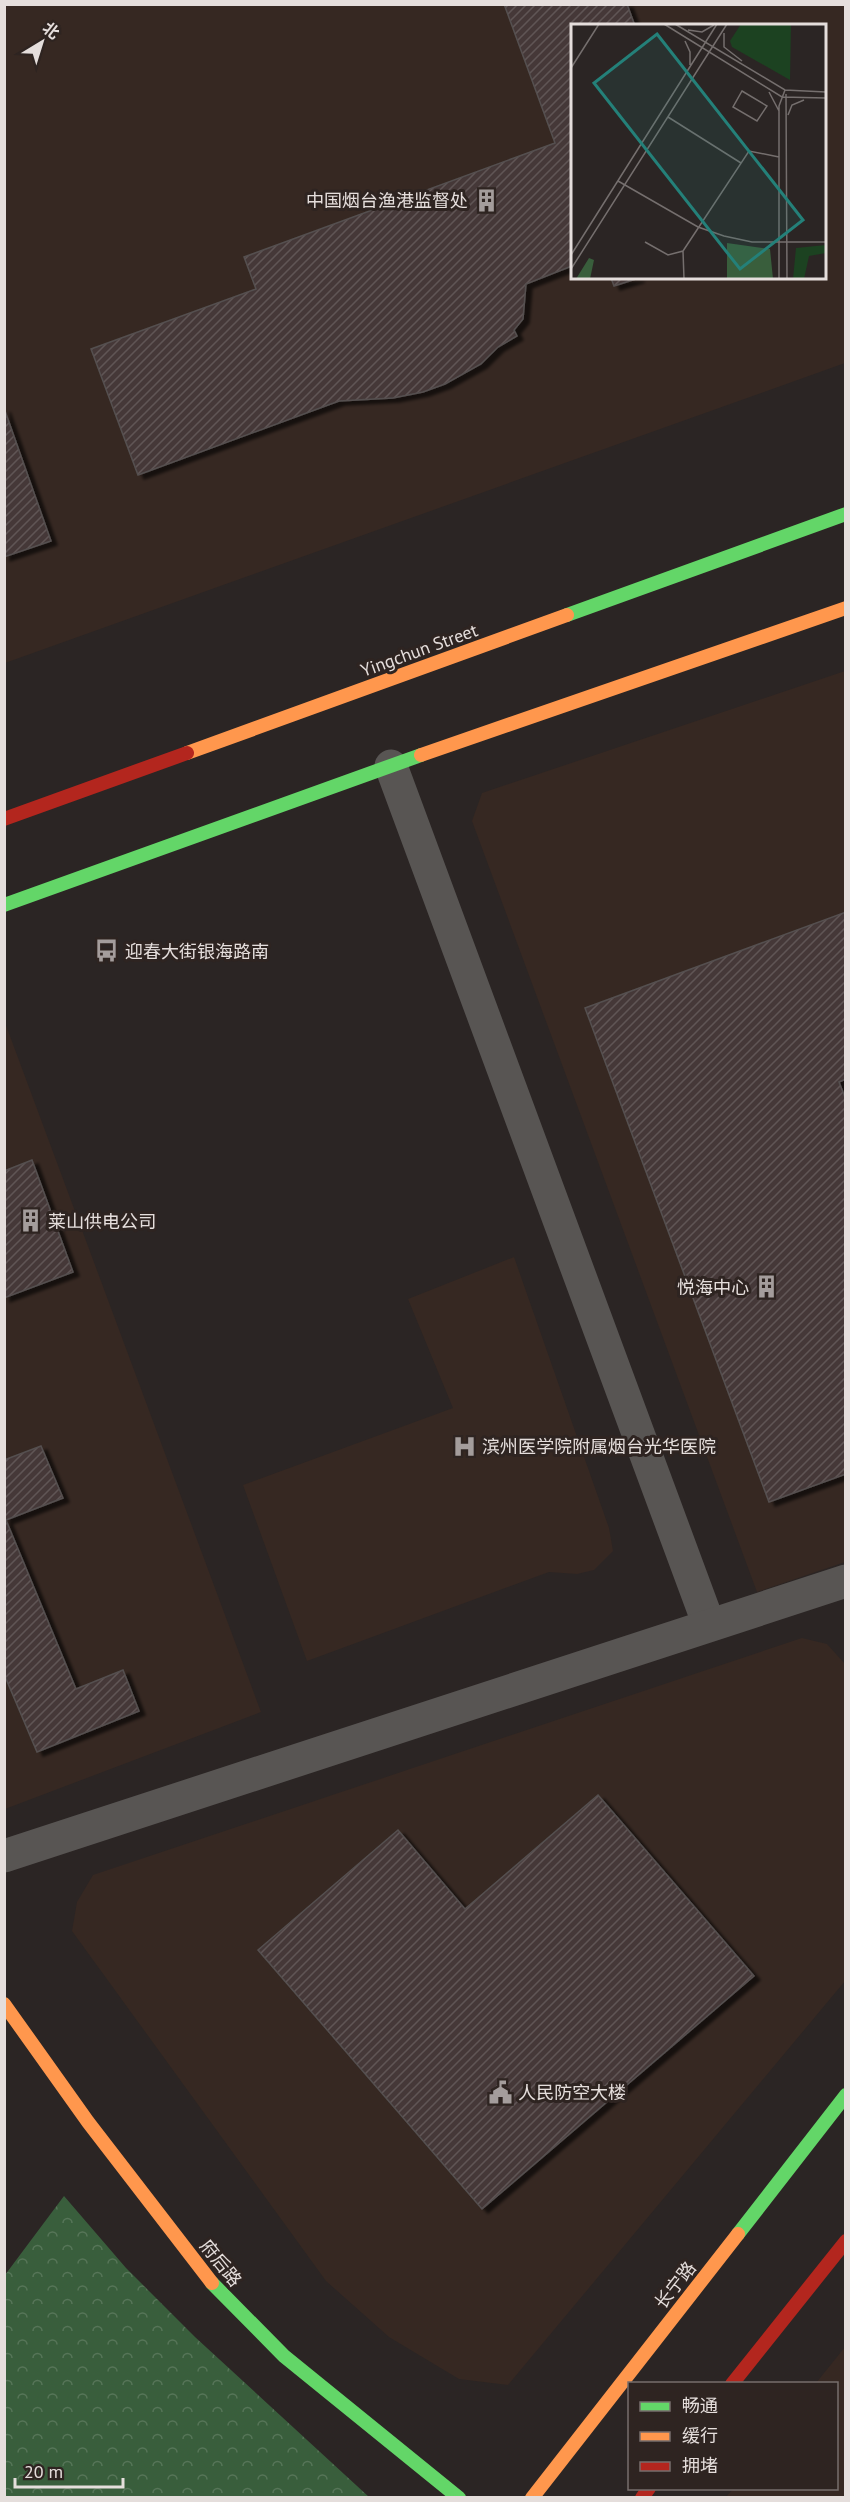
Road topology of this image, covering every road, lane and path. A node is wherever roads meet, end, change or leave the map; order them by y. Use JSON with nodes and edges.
{"nodes":[{"id":1,"x":846,"y":514,"type":"edge"},
{"id":2,"x":846,"y":608,"type":"edge"},
{"id":3,"x":391,"y":766,"type":"junction"},
{"id":4,"x":4,"y":819,"type":"edge"},
{"id":5,"x":4,"y":905,"type":"edge"},
{"id":6,"x":846,"y":1581,"type":"edge"},
{"id":7,"x":709,"y":1625,"type":"junction"},
{"id":8,"x":4,"y":1856,"type":"edge"},
{"id":9,"x":4,"y":2004,"type":"edge"},
{"id":10,"x":846,"y":2095,"type":"edge"},
{"id":11,"x":846,"y":2241,"type":"edge"},
{"id":12,"x":734,"y":2382,"type":"edge"},
{"id":13,"x":459,"y":2498,"type":"edge"},
{"id":14,"x":532,"y":2498,"type":"edge"}],
"edges":[{"from":1,"to":4,"type":"main road","name":"Yingchun Street"},
{"from":2,"to":3,"type":"main road"},
{"from":3,"to":5,"type":"main road"},
{"from":3,"to":7,"type":"street"},
{"from":6,"to":7,"type":"street"},
{"from":7,"to":8,"type":"street"},
{"from":9,"to":13,"type":"main road","name":"府后路"},
{"from":10,"to":14,"type":"main road","name":"长宁路"},
{"from":11,"to":12,"type":"main road"}]}
